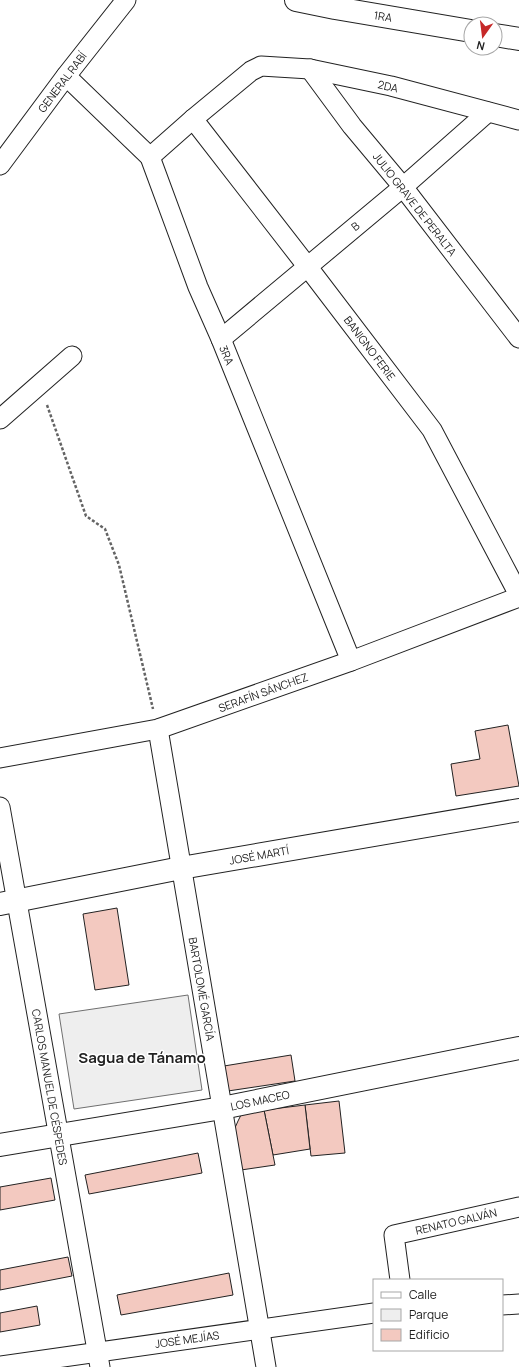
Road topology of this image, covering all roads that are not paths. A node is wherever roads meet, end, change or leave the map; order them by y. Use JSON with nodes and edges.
{"nodes":[{"id":1,"x":126,"y":0,"type":"edge"},
{"id":2,"x":296,"y":0,"type":"edge"},
{"id":3,"x":463,"y":30,"type":"edge"},
{"id":4,"x":503,"y":36,"type":"edge"},
{"id":5,"x":519,"y":39,"type":"edge"},
{"id":6,"x":310,"y":69,"type":"junction"},
{"id":7,"x":66,"y":76,"type":"junction"},
{"id":8,"x":488,"y":112,"type":"junction"},
{"id":9,"x":193,"y":119,"type":"junction"},
{"id":10,"x":519,"y":120,"type":"edge"},
{"id":11,"x":150,"y":157,"type":"junction"},
{"id":12,"x":0,"y":165,"type":"edge"},
{"id":13,"x":403,"y":187,"type":"junction"},
{"id":14,"x":307,"y":266,"type":"junction"},
{"id":15,"x":519,"y":338,"type":"edge"},
{"id":16,"x":221,"y":339,"type":"junction"},
{"id":17,"x":72,"y":356,"type":"dead end"},
{"id":18,"x":0,"y":419,"type":"edge"},
{"id":19,"x":519,"y":596,"type":"edge"},
{"id":20,"x":351,"y":661,"type":"junction"},
{"id":21,"x":158,"y":729,"type":"junction"},
{"id":22,"x":0,"y":758,"type":"edge"},
{"id":23,"x":0,"y":808,"type":"edge"},
{"id":24,"x":519,"y":810,"type":"edge"},
{"id":25,"x":181,"y":868,"type":"junction"},
{"id":26,"x":8,"y":903,"type":"edge"},
{"id":27,"x":519,"y":1048,"type":"edge"},
{"id":28,"x":222,"y":1108,"type":"junction"},
{"id":29,"x":59,"y":1134,"type":"junction"},
{"id":30,"x":0,"y":1145,"type":"edge"},
{"id":31,"x":519,"y":1207,"type":"edge"},
{"id":32,"x":400,"y":1279,"type":"edge"},
{"id":33,"x":503,"y":1304,"type":"edge"},
{"id":34,"x":519,"y":1304,"type":"edge"},
{"id":35,"x":373,"y":1313,"type":"edge"},
{"id":36,"x":260,"y":1329,"type":"junction"},
{"id":37,"x":99,"y":1360,"type":"edge"},
{"id":38,"x":0,"y":1366,"type":"edge"},
{"id":39,"x":266,"y":1367,"type":"edge"}],
"edges":[{"from":1,"to":7,"type":"street","name":"GENERAL RABÍ"},
{"from":2,"to":3,"type":"street","name":"1RA"},
{"from":4,"to":5,"type":"street"},
{"from":6,"to":8,"type":"street","name":"2DA"},
{"from":6,"to":9,"type":"street","name":"2DA"},
{"from":6,"to":13,"type":"street","name":"JULIO GRAVE DE PERALTA"},
{"from":7,"to":11,"type":"street","name":"3RA"},
{"from":7,"to":12,"type":"street","name":"GENERAL RABÍ"},
{"from":8,"to":10,"type":"street","name":"2DA"},
{"from":8,"to":13,"type":"street","name":"B"},
{"from":9,"to":11,"type":"street"},
{"from":9,"to":14,"type":"street","name":"BANIGNO FERIE"},
{"from":11,"to":16,"type":"street","name":"3RA"},
{"from":13,"to":14,"type":"street","name":"B"},
{"from":13,"to":15,"type":"street","name":"JULIO GRAVE DE PERALTA"},
{"from":14,"to":16,"type":"street","name":"B"},
{"from":14,"to":19,"type":"street","name":"BANIGNO FERIE"},
{"from":16,"to":20,"type":"street","name":"3RA"},
{"from":17,"to":18,"type":"street"},
{"from":19,"to":20,"type":"street","name":"SERAFÍN SÁNCHEZ"},
{"from":20,"to":21,"type":"street","name":"SERAFÍN SÁNCHEZ"},
{"from":21,"to":22,"type":"street","name":"SERAFÍN SÁNCHEZ"},
{"from":21,"to":25,"type":"street","name":"BARTOLOMÉ GARCÍA"},
{"from":23,"to":26,"type":"street","name":"CARLOS MANUEL DE CÉSPEDES"},
{"from":24,"to":25,"type":"street","name":"JOSÉ MARTÍ"},
{"from":25,"to":26,"type":"street","name":"JOSÉ MARTÍ"},
{"from":25,"to":28,"type":"street","name":"BARTOLOMÉ GARCÍA"},
{"from":26,"to":29,"type":"street","name":"CARLOS MANUEL DE CÉSPEDES"},
{"from":27,"to":28,"type":"street","name":"LOS MACEO"},
{"from":28,"to":29,"type":"street","name":"LOS MACEO"},
{"from":28,"to":36,"type":"street","name":"BARTOLOMÉ GARCÍA"},
{"from":29,"to":30,"type":"street","name":"LOS MACEO"},
{"from":29,"to":37,"type":"street","name":"CARLOS MANUEL DE CÉSPEDES"},
{"from":31,"to":32,"type":"street","name":"RENATO GALVÁN"},
{"from":33,"to":34,"type":"street"},
{"from":35,"to":36,"type":"street","name":"JOSÉ MEJÍAS"},
{"from":36,"to":37,"type":"street","name":"JOSÉ MEJÍAS"},
{"from":36,"to":39,"type":"street","name":"BARTOLOMÉ GARCÍA"},
{"from":37,"to":38,"type":"street","name":"JOSÉ MEJÍAS"}]}
